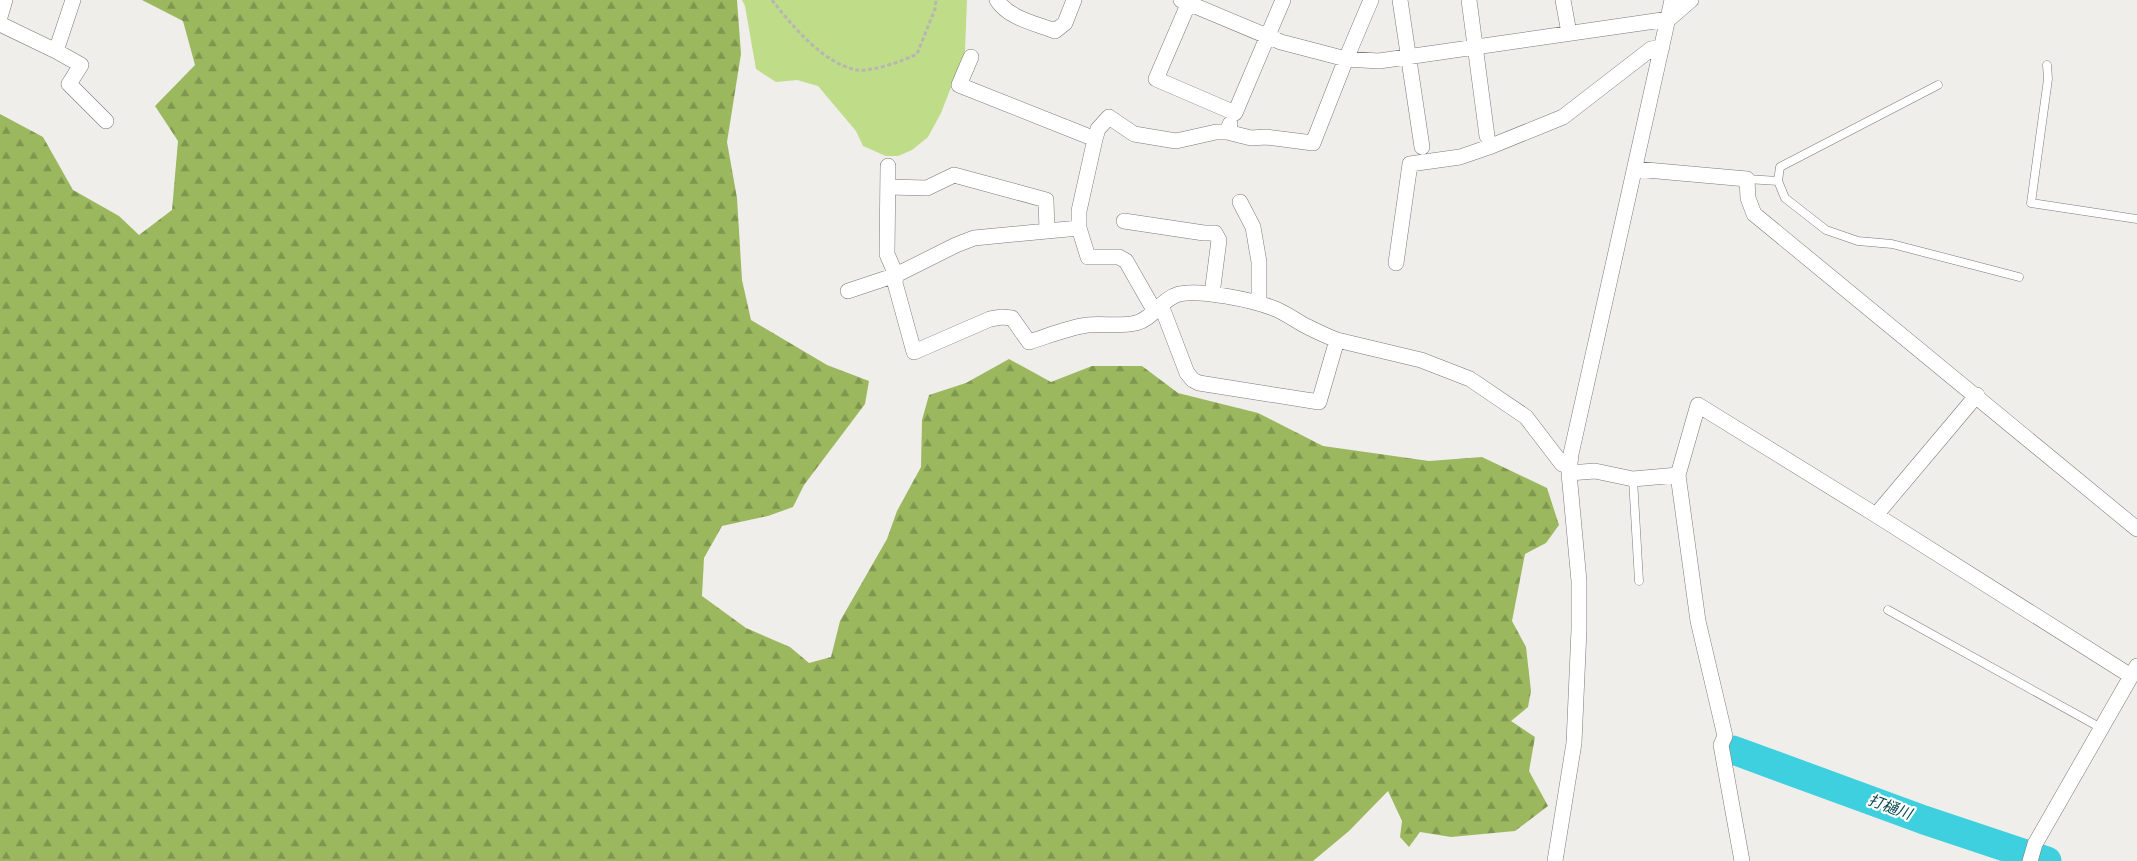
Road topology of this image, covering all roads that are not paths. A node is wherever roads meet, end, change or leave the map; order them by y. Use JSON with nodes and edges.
{"nodes":[{"id":1,"x":5,"y":0,"type":"edge"},
{"id":2,"x":73,"y":0,"type":"edge"},
{"id":3,"x":997,"y":0,"type":"edge"},
{"id":4,"x":1074,"y":0,"type":"edge"},
{"id":5,"x":1283,"y":0,"type":"edge"},
{"id":6,"x":1371,"y":0,"type":"edge"},
{"id":7,"x":1400,"y":0,"type":"edge"},
{"id":8,"x":1469,"y":0,"type":"edge"},
{"id":9,"x":1564,"y":0,"type":"edge"},
{"id":10,"x":1672,"y":0,"type":"edge"},
{"id":11,"x":1691,"y":0,"type":"edge"},
{"id":12,"x":1187,"y":1,"type":"edge"},
{"id":13,"x":0,"y":17,"type":"edge"},
{"id":14,"x":1669,"y":19,"type":"junction"},
{"id":15,"x":0,"y":24,"type":"edge"},
{"id":16,"x":1569,"y":33,"type":"junction"},
{"id":17,"x":1268,"y":36,"type":"junction"},
{"id":18,"x":1476,"y":47,"type":"junction"},
{"id":19,"x":1662,"y":47,"type":"junction"},
{"id":20,"x":56,"y":51,"type":"junction"},
{"id":21,"x":971,"y":57,"type":"dead end"},
{"id":22,"x":1408,"y":57,"type":"junction"},
{"id":23,"x":1346,"y":58,"type":"junction"},
{"id":24,"x":2047,"y":65,"type":"dead end"},
{"id":25,"x":1938,"y":85,"type":"dead end"},
{"id":26,"x":1235,"y":113,"type":"junction"},
{"id":27,"x":106,"y":121,"type":"dead end"},
{"id":28,"x":1227,"y":132,"type":"junction"},
{"id":29,"x":1487,"y":136,"type":"dead end"},
{"id":30,"x":1095,"y":139,"type":"junction"},
{"id":31,"x":1422,"y":147,"type":"dead end"},
{"id":32,"x":888,"y":166,"type":"dead end"},
{"id":33,"x":1635,"y":169,"type":"junction"},
{"id":34,"x":1747,"y":179,"type":"junction"},
{"id":35,"x":1778,"y":181,"type":"junction"},
{"id":36,"x":888,"y":187,"type":"junction"},
{"id":37,"x":1240,"y":202,"type":"dead end"},
{"id":38,"x":2137,"y":219,"type":"edge"},
{"id":39,"x":1124,"y":221,"type":"dead end"},
{"id":40,"x":1079,"y":228,"type":"junction"},
{"id":41,"x":1048,"y":231,"type":"junction"},
{"id":42,"x":1396,"y":263,"type":"dead end"},
{"id":43,"x":896,"y":276,"type":"junction"},
{"id":44,"x":2020,"y":276,"type":"dead end"},
{"id":45,"x":848,"y":291,"type":"dead end"},
{"id":46,"x":1212,"y":294,"type":"junction"},
{"id":47,"x":1259,"y":304,"type":"junction"},
{"id":48,"x":1158,"y":307,"type":"junction"},
{"id":49,"x":1337,"y":340,"type":"junction"},
{"id":50,"x":1977,"y":395,"type":"junction"},
{"id":51,"x":1570,"y":470,"type":"junction"},
{"id":52,"x":1678,"y":475,"type":"junction"},
{"id":53,"x":1633,"y":479,"type":"junction"},
{"id":54,"x":1876,"y":515,"type":"junction"},
{"id":55,"x":2137,"y":529,"type":"edge"},
{"id":56,"x":1639,"y":581,"type":"dead end"},
{"id":57,"x":1888,"y":610,"type":"dead end"},
{"id":58,"x":2134,"y":671,"type":"edge"},
{"id":59,"x":2101,"y":728,"type":"junction"},
{"id":60,"x":1555,"y":861,"type":"edge"},
{"id":61,"x":1742,"y":861,"type":"edge"},
{"id":62,"x":2030,"y":861,"type":"edge"}],
"edges":[{"from":1,"to":13,"type":"street"},
{"from":2,"to":20,"type":"street"},
{"from":3,"to":4,"type":"street"},
{"from":5,"to":17,"type":"street"},
{"from":6,"to":23,"type":"street"},
{"from":7,"to":22,"type":"street"},
{"from":8,"to":18,"type":"street"},
{"from":9,"to":16,"type":"street"},
{"from":10,"to":14,"type":"street"},
{"from":11,"to":14,"type":"street"},
{"from":12,"to":17,"type":"street"},
{"from":12,"to":26,"type":"street"},
{"from":14,"to":16,"type":"street"},
{"from":14,"to":19,"type":"street"},
{"from":15,"to":20,"type":"street"},
{"from":16,"to":18,"type":"street"},
{"from":17,"to":23,"type":"street"},
{"from":17,"to":26,"type":"street"},
{"from":18,"to":22,"type":"street"},
{"from":18,"to":29,"type":"street"},
{"from":19,"to":33,"type":"street"},
{"from":19,"to":42,"type":"street"},
{"from":20,"to":27,"type":"street"},
{"from":21,"to":30,"type":"street"},
{"from":22,"to":23,"type":"street"},
{"from":22,"to":31,"type":"street"},
{"from":23,"to":28,"type":"street"},
{"from":24,"to":38,"type":"lane"},
{"from":25,"to":35,"type":"lane"},
{"from":26,"to":28,"type":"street"},
{"from":28,"to":30,"type":"street"},
{"from":30,"to":40,"type":"street"},
{"from":32,"to":36,"type":"street"},
{"from":33,"to":34,"type":"street"},
{"from":33,"to":51,"type":"street"},
{"from":34,"to":35,"type":"lane"},
{"from":34,"to":50,"type":"street"},
{"from":35,"to":44,"type":"lane"},
{"from":36,"to":41,"type":"street"},
{"from":36,"to":43,"type":"street"},
{"from":37,"to":47,"type":"street"},
{"from":39,"to":46,"type":"street"},
{"from":40,"to":41,"type":"street"},
{"from":40,"to":48,"type":"street"},
{"from":41,"to":43,"type":"street"},
{"from":43,"to":45,"type":"street"},
{"from":43,"to":48,"type":"street"},
{"from":46,"to":47,"type":"street"},
{"from":46,"to":48,"type":"street"},
{"from":47,"to":49,"type":"street"},
{"from":48,"to":49,"type":"street"},
{"from":49,"to":51,"type":"street"},
{"from":50,"to":54,"type":"street"},
{"from":50,"to":55,"type":"street"},
{"from":51,"to":53,"type":"street"},
{"from":51,"to":60,"type":"street"},
{"from":52,"to":53,"type":"street"},
{"from":52,"to":54,"type":"street"},
{"from":52,"to":61,"type":"street"},
{"from":53,"to":56,"type":"lane"},
{"from":54,"to":58,"type":"street"},
{"from":57,"to":59,"type":"lane"},
{"from":58,"to":59,"type":"street"},
{"from":59,"to":62,"type":"street"}]}
